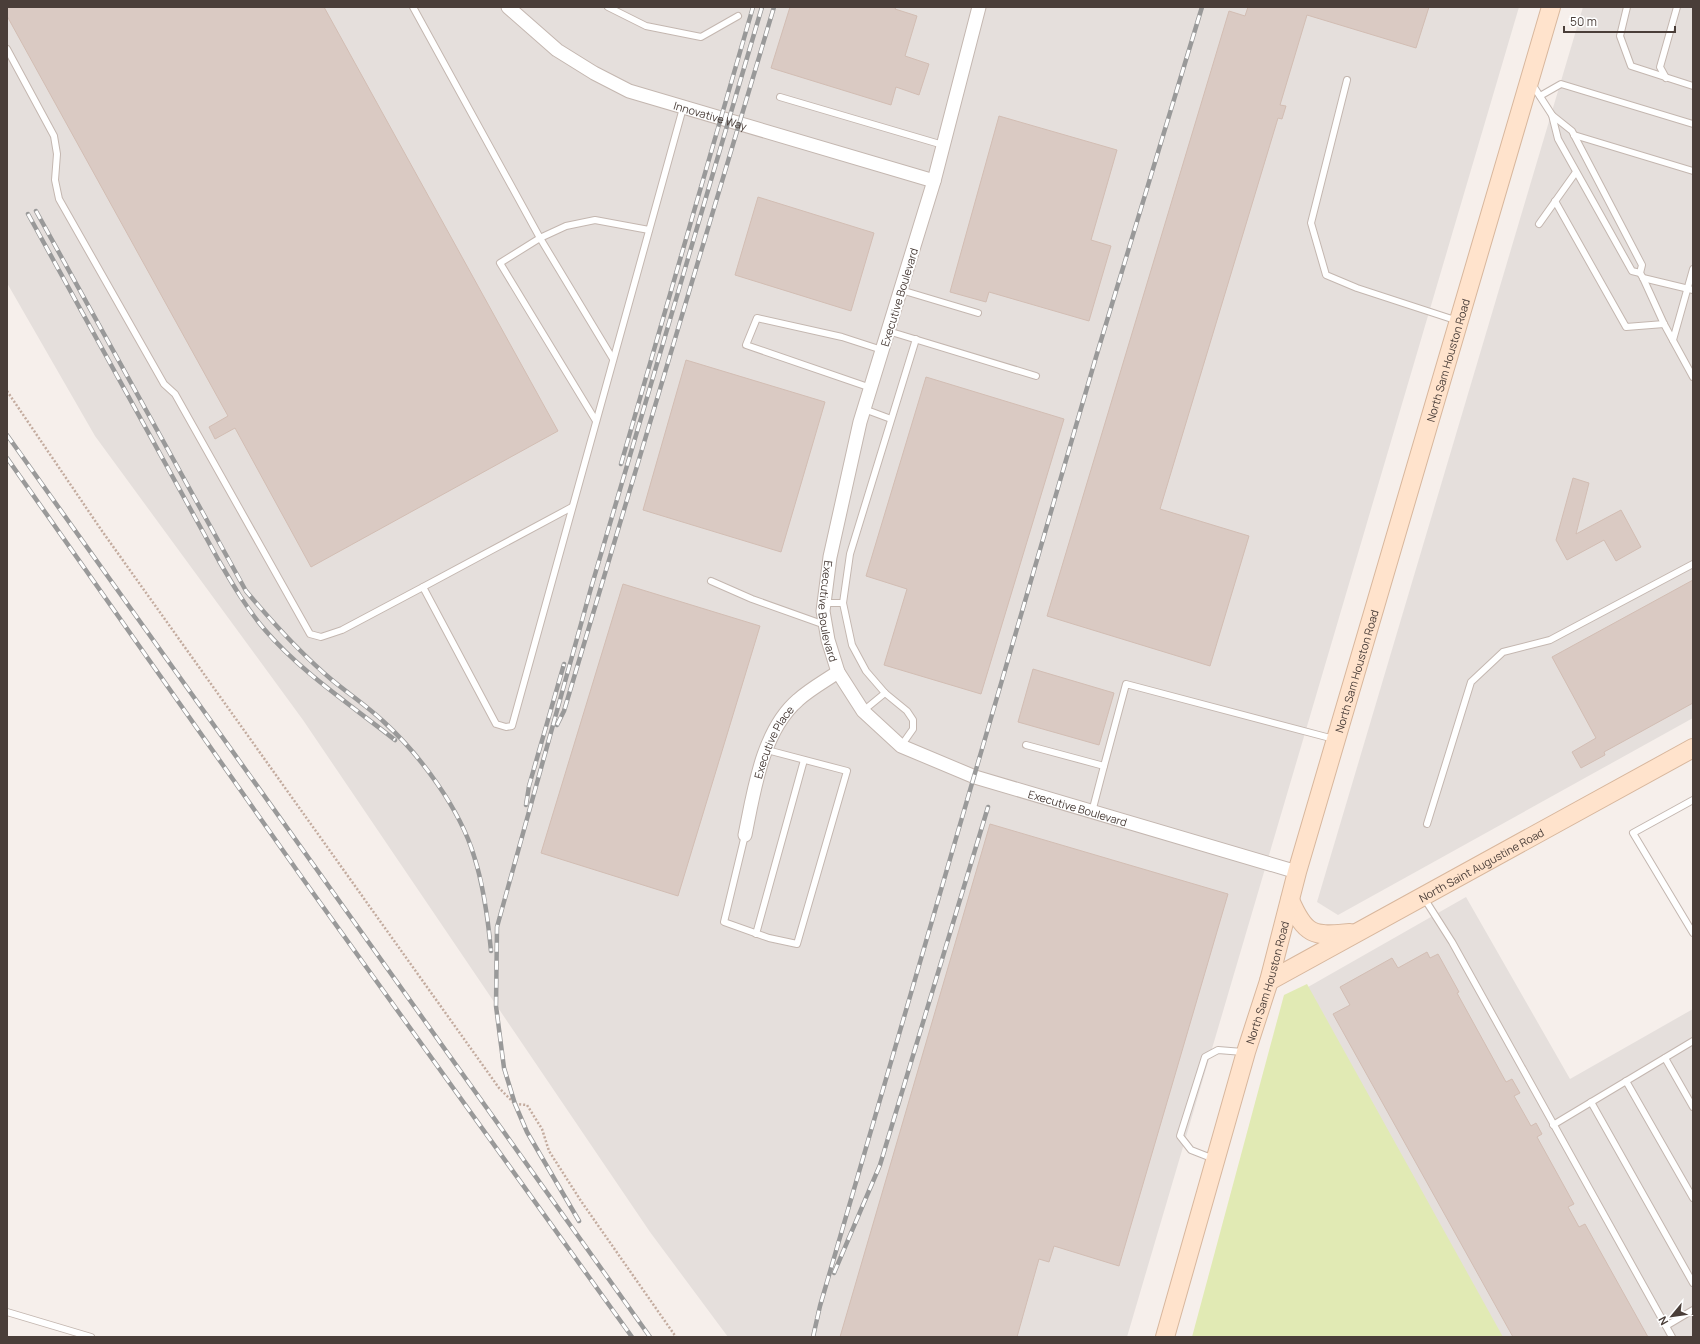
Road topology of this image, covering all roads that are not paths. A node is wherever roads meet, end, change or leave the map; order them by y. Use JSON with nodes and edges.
{"nodes":[{"id":1,"x":413,"y":7,"type":"edge"},
{"id":2,"x":508,"y":7,"type":"edge"},
{"id":3,"x":608,"y":7,"type":"edge"},
{"id":4,"x":979,"y":7,"type":"edge"},
{"id":5,"x":1552,"y":7,"type":"edge"},
{"id":6,"x":1627,"y":7,"type":"edge"},
{"id":7,"x":1677,"y":7,"type":"edge"},
{"id":8,"x":738,"y":16,"type":"dead end"},
{"id":9,"x":7,"y":50,"type":"edge"},
{"id":10,"x":1666,"y":78,"type":"junction"},
{"id":11,"x":1347,"y":80,"type":"dead end"},
{"id":12,"x":1530,"y":80,"type":"junction"},
{"id":13,"x":1693,"y":86,"type":"edge"},
{"id":14,"x":1540,"y":96,"type":"junction"},
{"id":15,"x":780,"y":97,"type":"dead end"},
{"id":16,"x":683,"y":108,"type":"junction"},
{"id":17,"x":1552,"y":115,"type":"junction"},
{"id":18,"x":1693,"y":124,"type":"edge"},
{"id":19,"x":1574,"y":135,"type":"junction"},
{"id":20,"x":943,"y":145,"type":"junction"},
{"id":21,"x":1693,"y":171,"type":"edge"},
{"id":22,"x":1576,"y":172,"type":"junction"},
{"id":23,"x":934,"y":181,"type":"junction"},
{"id":24,"x":1555,"y":201,"type":"junction"},
{"id":25,"x":1539,"y":224,"type":"dead end"},
{"id":26,"x":649,"y":230,"type":"junction"},
{"id":27,"x":540,"y":238,"type":"junction"},
{"id":28,"x":1693,"y":269,"type":"edge"},
{"id":29,"x":1642,"y":276,"type":"junction"},
{"id":30,"x":1690,"y":289,"type":"edge"},
{"id":31,"x":901,"y":290,"type":"junction"},
{"id":32,"x":978,"y":313,"type":"dead end"},
{"id":33,"x":1460,"y":322,"type":"junction"},
{"id":34,"x":1664,"y":324,"type":"junction"},
{"id":35,"x":888,"y":331,"type":"junction"},
{"id":36,"x":916,"y":339,"type":"junction"},
{"id":37,"x":1673,"y":340,"type":"junction"},
{"id":38,"x":882,"y":350,"type":"junction"},
{"id":39,"x":613,"y":359,"type":"junction"},
{"id":40,"x":1036,"y":376,"type":"dead end"},
{"id":41,"x":1693,"y":377,"type":"edge"},
{"id":42,"x":871,"y":388,"type":"junction"},
{"id":43,"x":864,"y":409,"type":"junction"},
{"id":44,"x":891,"y":419,"type":"junction"},
{"id":45,"x":596,"y":421,"type":"junction"},
{"id":46,"x":572,"y":507,"type":"junction"},
{"id":47,"x":1693,"y":564,"type":"edge"},
{"id":48,"x":711,"y":581,"type":"dead end"},
{"id":49,"x":423,"y":587,"type":"junction"},
{"id":50,"x":824,"y":603,"type":"junction"},
{"id":51,"x":843,"y":603,"type":"junction"},
{"id":52,"x":825,"y":625,"type":"junction"},
{"id":53,"x":838,"y":672,"type":"junction"},
{"id":54,"x":885,"y":693,"type":"junction"},
{"id":55,"x":864,"y":711,"type":"junction"},
{"id":56,"x":1336,"y":740,"type":"junction"},
{"id":57,"x":1026,"y":745,"type":"dead end"},
{"id":58,"x":901,"y":746,"type":"junction"},
{"id":59,"x":1693,"y":748,"type":"edge"},
{"id":60,"x":767,"y":750,"type":"junction"},
{"id":61,"x":804,"y":760,"type":"junction"},
{"id":62,"x":1104,"y":766,"type":"junction"},
{"id":63,"x":1693,"y":800,"type":"edge"},
{"id":64,"x":1092,"y":812,"type":"junction"},
{"id":65,"x":1427,"y":824,"type":"dead end"},
{"id":66,"x":745,"y":835,"type":"joint"},
{"id":67,"x":1297,"y":872,"type":"junction"},
{"id":68,"x":1423,"y":896,"type":"junction"},
{"id":69,"x":1290,"y":900,"type":"junction"},
{"id":70,"x":1358,"y":932,"type":"junction"},
{"id":71,"x":1693,"y":933,"type":"edge"},
{"id":72,"x":756,"y":934,"type":"junction"},
{"id":73,"x":1269,"y":981,"type":"junction"},
{"id":74,"x":1693,"y":1042,"type":"edge"},
{"id":75,"x":1246,"y":1052,"type":"junction"},
{"id":76,"x":1665,"y":1058,"type":"junction"},
{"id":77,"x":1626,"y":1081,"type":"junction"},
{"id":78,"x":1591,"y":1102,"type":"junction"},
{"id":79,"x":1693,"y":1107,"type":"edge"},
{"id":80,"x":1553,"y":1125,"type":"junction"},
{"id":81,"x":1215,"y":1159,"type":"junction"},
{"id":82,"x":1693,"y":1198,"type":"edge"},
{"id":83,"x":1693,"y":1283,"type":"edge"},
{"id":84,"x":1693,"y":1310,"type":"edge"},
{"id":85,"x":7,"y":1312,"type":"edge"},
{"id":86,"x":1666,"y":1326,"type":"junction"},
{"id":87,"x":91,"y":1337,"type":"edge"},
{"id":88,"x":1165,"y":1337,"type":"edge"},
{"id":89,"x":1672,"y":1337,"type":"edge"}],
"edges":[{"from":1,"to":27,"type":"lane"},
{"from":2,"to":16,"type":"street","name":"Innovative Way"},
{"from":3,"to":8,"type":"lane"},
{"from":4,"to":20,"type":"street","name":"Executive Boulevard"},
{"from":5,"to":12,"type":"street","name":"North Sam Houston Road"},
{"from":6,"to":10,"type":"lane"},
{"from":7,"to":10,"type":"lane"},
{"from":9,"to":49,"type":"lane"},
{"from":10,"to":13,"type":"lane"},
{"from":11,"to":33,"type":"lane"},
{"from":12,"to":14,"type":"lane"},
{"from":12,"to":33,"type":"street","name":"North Sam Houston Road"},
{"from":14,"to":17,"type":"lane"},
{"from":14,"to":18,"type":"lane"},
{"from":15,"to":20,"type":"lane"},
{"from":16,"to":23,"type":"street","name":"Innovative Way"},
{"from":16,"to":26,"type":"lane"},
{"from":17,"to":19,"type":"lane"},
{"from":17,"to":22,"type":"lane"},
{"from":19,"to":21,"type":"lane"},
{"from":19,"to":29,"type":"lane"},
{"from":20,"to":23,"type":"street","name":"Executive Boulevard"},
{"from":22,"to":24,"type":"lane"},
{"from":22,"to":29,"type":"lane"},
{"from":23,"to":31,"type":"street","name":"Executive Boulevard"},
{"from":24,"to":25,"type":"lane"},
{"from":24,"to":34,"type":"lane"},
{"from":26,"to":27,"type":"lane"},
{"from":26,"to":39,"type":"lane"},
{"from":27,"to":39,"type":"lane"},
{"from":27,"to":45,"type":"lane"},
{"from":28,"to":30,"type":"lane"},
{"from":29,"to":30,"type":"lane"},
{"from":29,"to":34,"type":"lane"},
{"from":30,"to":37,"type":"lane"},
{"from":31,"to":32,"type":"lane"},
{"from":31,"to":35,"type":"street","name":"Executive Boulevard"},
{"from":33,"to":56,"type":"street","name":"North Sam Houston Road"},
{"from":34,"to":37,"type":"lane"},
{"from":35,"to":36,"type":"lane"},
{"from":35,"to":38,"type":"street","name":"Executive Boulevard"},
{"from":36,"to":40,"type":"lane"},
{"from":36,"to":44,"type":"lane"},
{"from":37,"to":41,"type":"lane"},
{"from":38,"to":42,"type":"street","name":"Executive Boulevard"},
{"from":38,"to":42,"type":"lane"},
{"from":39,"to":45,"type":"lane"},
{"from":42,"to":43,"type":"street","name":"Executive Boulevard"},
{"from":43,"to":44,"type":"lane"},
{"from":43,"to":50,"type":"street","name":"Executive Boulevard"},
{"from":44,"to":51,"type":"lane"},
{"from":45,"to":46,"type":"lane"},
{"from":46,"to":49,"type":"lane"},
{"from":46,"to":49,"type":"lane"},
{"from":47,"to":65,"type":"lane"},
{"from":48,"to":52,"type":"lane"},
{"from":50,"to":51,"type":"lane"},
{"from":50,"to":52,"type":"street","name":"Executive Boulevard"},
{"from":51,"to":54,"type":"lane"},
{"from":52,"to":53,"type":"street","name":"Executive Boulevard"},
{"from":53,"to":55,"type":"street","name":"Executive Boulevard"},
{"from":53,"to":60,"type":"street","name":"Executive Place"},
{"from":54,"to":55,"type":"lane"},
{"from":54,"to":58,"type":"lane"},
{"from":55,"to":58,"type":"street","name":"Executive Boulevard"},
{"from":56,"to":62,"type":"lane"},
{"from":56,"to":67,"type":"street","name":"North Sam Houston Road"},
{"from":57,"to":62,"type":"lane"},
{"from":58,"to":64,"type":"street","name":"Executive Boulevard"},
{"from":59,"to":68,"type":"street","name":"North Saint Augustine Road"},
{"from":60,"to":61,"type":"lane"},
{"from":60,"to":66,"type":"street","name":"Executive Place"},
{"from":61,"to":72,"type":"lane"},
{"from":61,"to":72,"type":"lane"},
{"from":62,"to":64,"type":"lane"},
{"from":63,"to":71,"type":"lane"},
{"from":64,"to":67,"type":"street","name":"Executive Boulevard"},
{"from":66,"to":72,"type":"lane"},
{"from":67,"to":69,"type":"street","name":"North Sam Houston Road"},
{"from":68,"to":70,"type":"street","name":"North Saint Augustine Road"},
{"from":68,"to":80,"type":"lane"},
{"from":69,"to":70,"type":"street"},
{"from":69,"to":73,"type":"street","name":"North Sam Houston Road"},
{"from":70,"to":73,"type":"street","name":"North Saint Augustine Road"},
{"from":73,"to":75,"type":"street","name":"North Sam Houston Road"},
{"from":74,"to":76,"type":"lane"},
{"from":75,"to":81,"type":"street","name":"North Sam Houston Road"},
{"from":75,"to":81,"type":"lane"},
{"from":76,"to":77,"type":"lane"},
{"from":76,"to":79,"type":"lane"},
{"from":77,"to":78,"type":"lane"},
{"from":77,"to":82,"type":"lane"},
{"from":78,"to":80,"type":"lane"},
{"from":78,"to":83,"type":"lane"},
{"from":80,"to":86,"type":"lane"},
{"from":81,"to":88,"type":"street","name":"North Sam Houston Road"},
{"from":84,"to":86,"type":"lane"},
{"from":85,"to":87,"type":"lane"},
{"from":86,"to":89,"type":"lane"}]}
